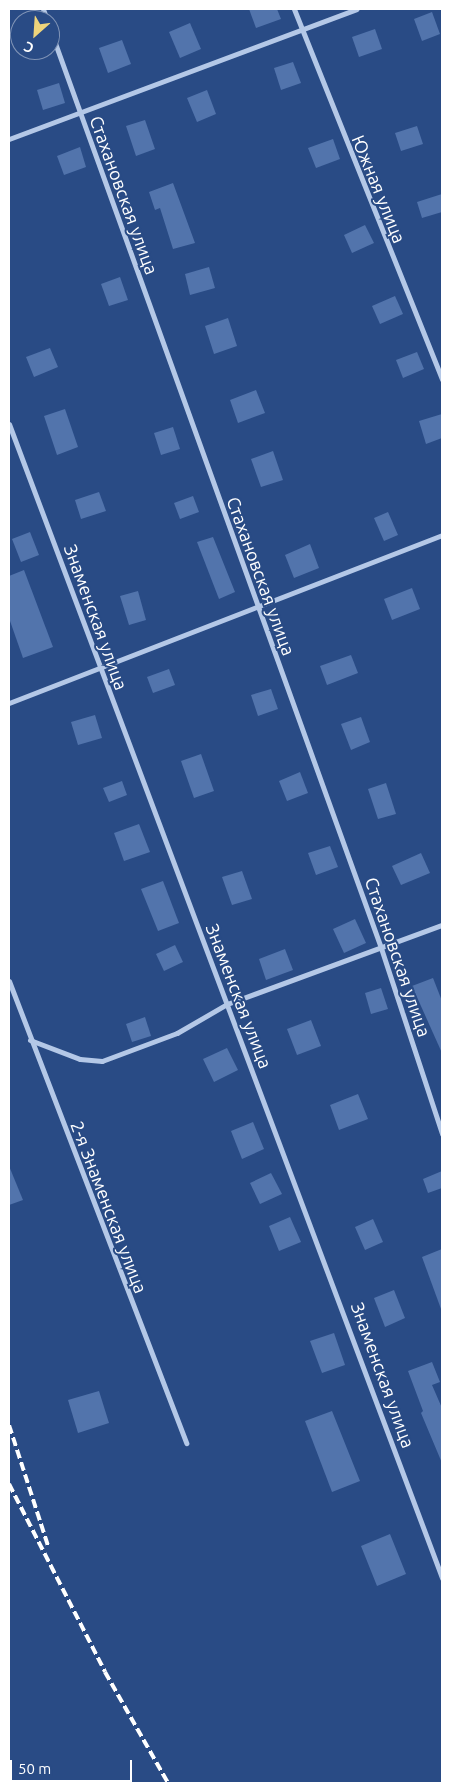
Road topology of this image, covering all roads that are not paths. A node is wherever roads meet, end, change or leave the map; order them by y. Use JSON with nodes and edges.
{"nodes":[{"id":1,"x":294,"y":9,"type":"edge"},
{"id":2,"x":356,"y":9,"type":"edge"},
{"id":3,"x":302,"y":29,"type":"junction"},
{"id":4,"x":60,"y":57,"type":"edge"},
{"id":5,"x":79,"y":111,"type":"junction"},
{"id":6,"x":9,"y":139,"type":"edge"},
{"id":7,"x":442,"y":379,"type":"edge"},
{"id":8,"x":9,"y":424,"type":"edge"},
{"id":9,"x":442,"y":534,"type":"edge"},
{"id":10,"x":257,"y":606,"type":"junction"},
{"id":11,"x":98,"y":665,"type":"junction"},
{"id":12,"x":9,"y":702,"type":"edge"},
{"id":13,"x":442,"y":925,"type":"edge"},
{"id":14,"x":381,"y":948,"type":"junction"},
{"id":15,"x":9,"y":980,"type":"edge"},
{"id":16,"x":227,"y":1004,"type":"junction"},
{"id":17,"x":30,"y":1040,"type":"junction"},
{"id":18,"x":442,"y":1134,"type":"edge"},
{"id":19,"x":186,"y":1443,"type":"dead end"},
{"id":20,"x":442,"y":1578,"type":"edge"}],
"edges":[{"from":1,"to":3,"type":"street","name":"Южная улица"},
{"from":2,"to":3,"type":"street"},
{"from":3,"to":5,"type":"street"},
{"from":3,"to":7,"type":"street","name":"Южная улица"},
{"from":4,"to":5,"type":"street","name":"Стахановская улица"},
{"from":5,"to":6,"type":"street"},
{"from":5,"to":10,"type":"street","name":"Стахановская улица"},
{"from":8,"to":11,"type":"street","name":"Знаменская улица"},
{"from":9,"to":10,"type":"street"},
{"from":10,"to":11,"type":"street"},
{"from":10,"to":14,"type":"street","name":"Стахановская улица"},
{"from":11,"to":12,"type":"street"},
{"from":11,"to":16,"type":"street","name":"Знаменская улица"},
{"from":13,"to":14,"type":"street"},
{"from":14,"to":16,"type":"street"},
{"from":14,"to":18,"type":"street","name":"Стахановская улица"},
{"from":15,"to":17,"type":"street","name":"2-я Знаменская улица"},
{"from":16,"to":17,"type":"street"},
{"from":16,"to":20,"type":"street","name":"Знаменская улица"},
{"from":17,"to":19,"type":"street","name":"2-я Знаменская улица"}]}
